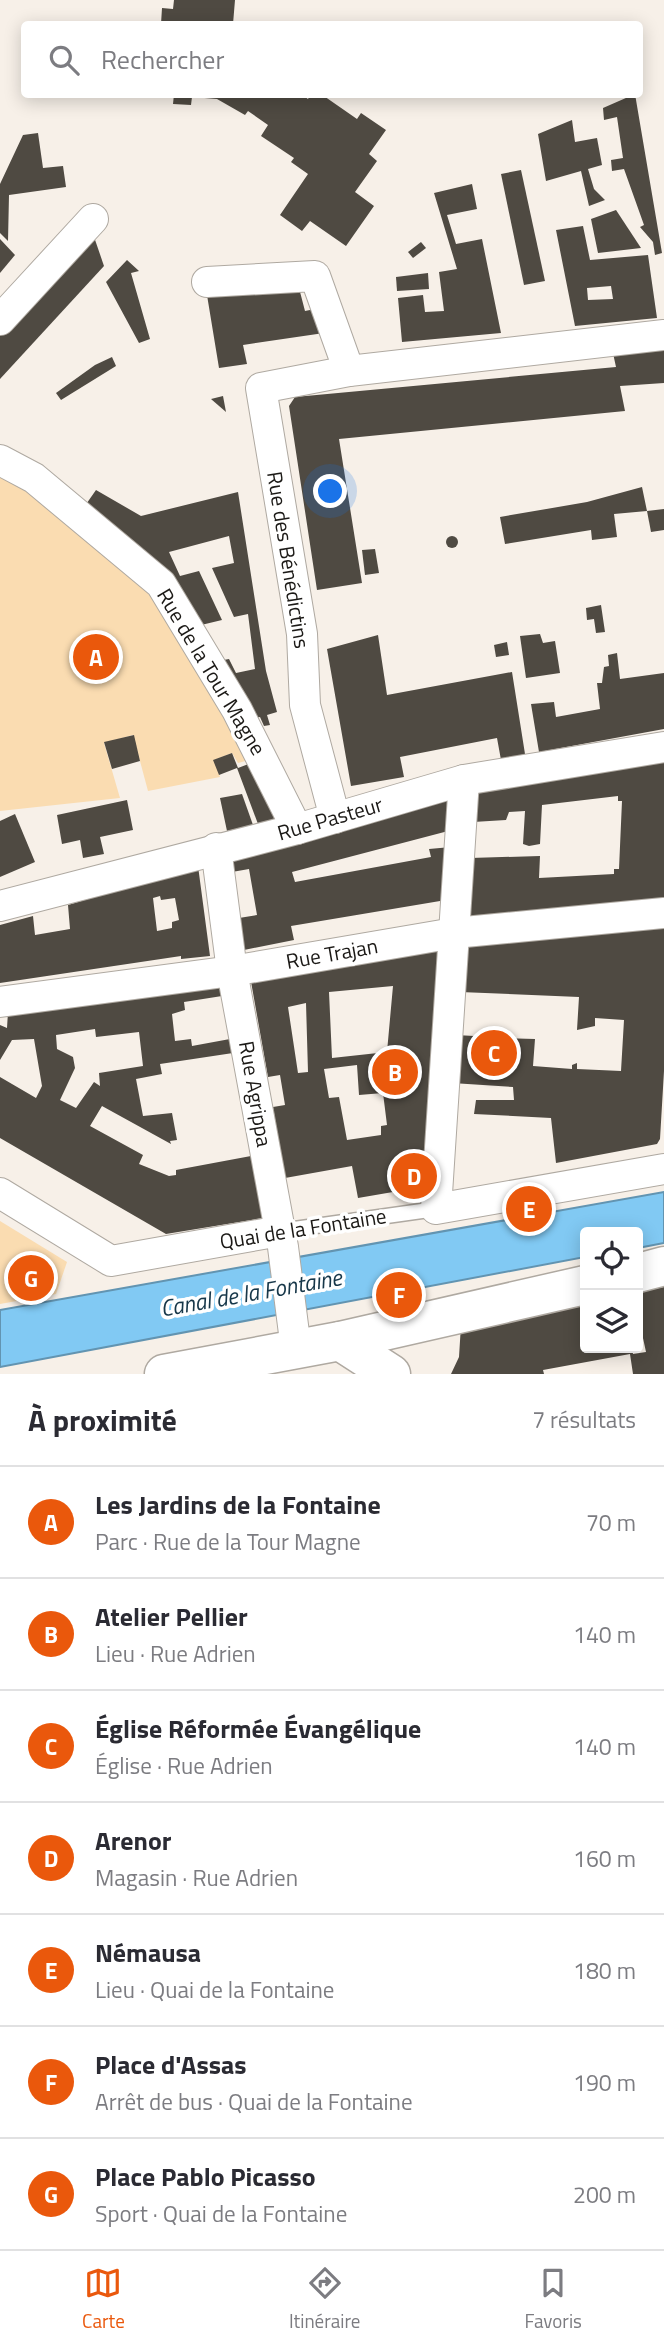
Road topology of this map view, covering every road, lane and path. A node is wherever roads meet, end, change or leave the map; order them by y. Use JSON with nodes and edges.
{"nodes":[{"id":1,"x":93,"y":219,"type":"dead end"},
{"id":2,"x":207,"y":282,"type":"dead end"},
{"id":3,"x":0,"y":320,"type":"edge"},
{"id":4,"x":664,"y":335,"type":"edge"},
{"id":5,"x":349,"y":371,"type":"junction"},
{"id":6,"x":0,"y":460,"type":"edge"},
{"id":7,"x":664,"y":747,"type":"edge"},
{"id":8,"x":464,"y":780,"type":"junction"},
{"id":9,"x":335,"y":818,"type":"junction"},
{"id":10,"x":297,"y":829,"type":"junction"},
{"id":11,"x":216,"y":848,"type":"junction"},
{"id":12,"x":0,"y":906,"type":"edge"},
{"id":13,"x":664,"y":913,"type":"edge"},
{"id":14,"x":454,"y":933,"type":"junction"},
{"id":15,"x":233,"y":971,"type":"junction"},
{"id":16,"x":0,"y":1002,"type":"edge"},
{"id":17,"x":664,"y":1169,"type":"edge"},
{"id":18,"x":0,"y":1193,"type":"edge"},
{"id":19,"x":436,"y":1209,"type":"junction"},
{"id":20,"x":282,"y":1239,"type":"junction"},
{"id":21,"x":664,"y":1266,"type":"edge"},
{"id":22,"x":643,"y":1272,"type":"edge"},
{"id":23,"x":580,"y":1286,"type":"edge"},
{"id":24,"x":340,"y":1341,"type":"junction"},
{"id":25,"x":296,"y":1344,"type":"junction"},
{"id":26,"x":248,"y":1366,"type":"edge"},
{"id":27,"x":164,"y":1374,"type":"edge"},
{"id":28,"x":391,"y":1374,"type":"edge"}],
"edges":[{"from":1,"to":3,"type":"street"},
{"from":2,"to":5,"type":"street"},
{"from":4,"to":5,"type":"street","name":"Rue des Bénédictins"},
{"from":5,"to":9,"type":"street","name":"Rue des Bénédictins"},
{"from":6,"to":10,"type":"street","name":"Rue de la Tour Magne"},
{"from":7,"to":8,"type":"street","name":"Rue Pasteur"},
{"from":8,"to":9,"type":"street","name":"Rue Pasteur"},
{"from":8,"to":14,"type":"street"},
{"from":9,"to":10,"type":"street","name":"Rue Pasteur"},
{"from":10,"to":11,"type":"street","name":"Rue Pasteur"},
{"from":11,"to":12,"type":"street","name":"Rue Pasteur"},
{"from":11,"to":15,"type":"street","name":"Rue Agrippa"},
{"from":13,"to":14,"type":"street","name":"Rue Trajan"},
{"from":14,"to":15,"type":"street","name":"Rue Trajan"},
{"from":14,"to":19,"type":"street"},
{"from":15,"to":16,"type":"street","name":"Rue Trajan"},
{"from":15,"to":20,"type":"street","name":"Rue Agrippa"},
{"from":17,"to":19,"type":"street","name":"Quai de la Fontaine"},
{"from":18,"to":20,"type":"street","name":"Quai de la Fontaine"},
{"from":19,"to":20,"type":"lane","name":"Quai de la Fontaine"},
{"from":20,"to":25,"type":"street","name":"Rue Agrippa"},
{"from":21,"to":22,"type":"street"},
{"from":23,"to":24,"type":"street"},
{"from":24,"to":25,"type":"street"},
{"from":24,"to":28,"type":"street"},
{"from":25,"to":26,"type":"street"},
{"from":26,"to":27,"type":"street"}]}
